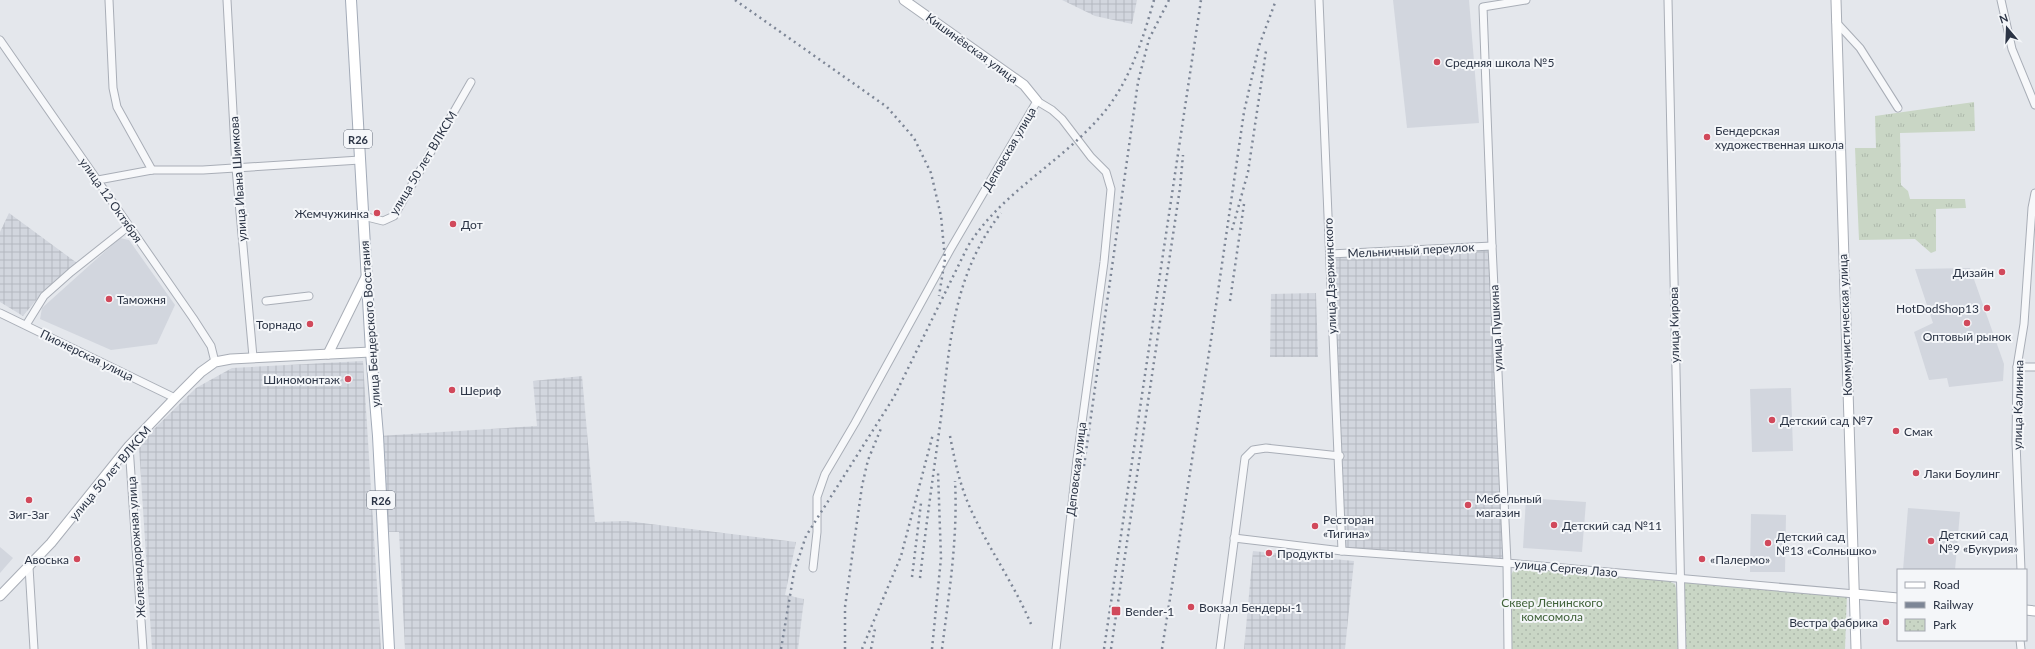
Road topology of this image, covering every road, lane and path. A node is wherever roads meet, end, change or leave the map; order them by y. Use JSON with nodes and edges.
{"nodes":[{"id":1,"x":109,"y":0,"type":"edge"},
{"id":2,"x":227,"y":0,"type":"edge"},
{"id":3,"x":350,"y":0,"type":"edge"},
{"id":4,"x":904,"y":0,"type":"edge"},
{"id":5,"x":1319,"y":0,"type":"edge"},
{"id":6,"x":1526,"y":0,"type":"edge"},
{"id":7,"x":1668,"y":0,"type":"edge"},
{"id":8,"x":1836,"y":0,"type":"edge"},
{"id":9,"x":2001,"y":0,"type":"edge"},
{"id":10,"x":1836,"y":22,"type":"junction"},
{"id":11,"x":0,"y":40,"type":"edge"},
{"id":12,"x":471,"y":82,"type":"dead end"},
{"id":13,"x":1037,"y":101,"type":"junction"},
{"id":14,"x":2035,"y":105,"type":"edge"},
{"id":15,"x":1898,"y":108,"type":"dead end"},
{"id":16,"x":360,"y":160,"type":"junction"},
{"id":17,"x":236,"y":168,"type":"junction"},
{"id":18,"x":152,"y":170,"type":"junction"},
{"id":19,"x":98,"y":180,"type":"junction"},
{"id":20,"x":2035,"y":193,"type":"edge"},
{"id":21,"x":363,"y":216,"type":"junction"},
{"id":22,"x":129,"y":226,"type":"junction"},
{"id":23,"x":1492,"y":246,"type":"junction"},
{"id":24,"x":1330,"y":254,"type":"junction"},
{"id":25,"x":366,"y":277,"type":"junction"},
{"id":26,"x":309,"y":296,"type":"dead end"},
{"id":27,"x":266,"y":301,"type":"dead end"},
{"id":28,"x":0,"y":313,"type":"edge"},
{"id":29,"x":26,"y":325,"type":"junction"},
{"id":30,"x":371,"y":352,"type":"junction"},
{"id":31,"x":328,"y":354,"type":"junction"},
{"id":32,"x":253,"y":357,"type":"junction"},
{"id":33,"x":215,"y":362,"type":"junction"},
{"id":34,"x":2017,"y":367,"type":"junction"},
{"id":35,"x":2035,"y":367,"type":"edge"},
{"id":36,"x":175,"y":398,"type":"junction"},
{"id":37,"x":129,"y":446,"type":"junction"},
{"id":38,"x":1340,"y":456,"type":"junction"},
{"id":39,"x":1234,"y":538,"type":"junction"},
{"id":40,"x":1342,"y":551,"type":"junction"},
{"id":41,"x":1507,"y":563,"type":"junction"},
{"id":42,"x":29,"y":567,"type":"junction"},
{"id":43,"x":813,"y":568,"type":"dead end"},
{"id":44,"x":2021,"y":569,"type":"edge"},
{"id":45,"x":1679,"y":578,"type":"junction"},
{"id":46,"x":1855,"y":594,"type":"junction"},
{"id":47,"x":0,"y":596,"type":"edge"},
{"id":48,"x":1897,"y":598,"type":"edge"},
{"id":49,"x":34,"y":649,"type":"edge"},
{"id":50,"x":143,"y":649,"type":"edge"},
{"id":51,"x":388,"y":649,"type":"edge"},
{"id":52,"x":1056,"y":649,"type":"edge"},
{"id":53,"x":1220,"y":649,"type":"edge"},
{"id":54,"x":1508,"y":649,"type":"edge"},
{"id":55,"x":1682,"y":649,"type":"edge"},
{"id":56,"x":1856,"y":649,"type":"edge"}],
"edges":[{"from":1,"to":18,"type":"street"},
{"from":2,"to":17,"type":"street","name":"улица Ивана Шимкова"},
{"from":3,"to":16,"type":"main road","name":"улица Бендерского Восстания","number":"R26"},
{"from":4,"to":13,"type":"street","name":"Кишинёвская улица"},
{"from":5,"to":24,"type":"street","name":"улица Дзержинского"},
{"from":6,"to":23,"type":"street","name":"улица Пушкина"},
{"from":7,"to":45,"type":"street","name":"улица Кирова"},
{"from":8,"to":10,"type":"street","name":"Коммунистическая улица"},
{"from":9,"to":14,"type":"street"},
{"from":10,"to":15,"type":"street"},
{"from":10,"to":46,"type":"street","name":"Коммунистическая улица"},
{"from":11,"to":19,"type":"street","name":"улица 12 Октября"},
{"from":12,"to":21,"type":"street","name":"улица 50 лет ВЛКСМ"},
{"from":13,"to":43,"type":"street","name":"Деповская улица"},
{"from":13,"to":52,"type":"street","name":"Деповская улица"},
{"from":16,"to":17,"type":"street"},
{"from":16,"to":21,"type":"main road","name":"улица Бендерского Восстания","number":"R26"},
{"from":17,"to":18,"type":"street"},
{"from":17,"to":32,"type":"street","name":"улица Ивана Шимкова"},
{"from":18,"to":19,"type":"street"},
{"from":19,"to":22,"type":"street","name":"улица 12 Октября"},
{"from":20,"to":34,"type":"street","name":"улица Калинина"},
{"from":21,"to":25,"type":"main road","name":"улица Бендерского Восстания","number":"R26"},
{"from":22,"to":29,"type":"street"},
{"from":22,"to":33,"type":"street","name":"улица 12 Октября"},
{"from":23,"to":24,"type":"street","name":"Мельничный переулок"},
{"from":23,"to":41,"type":"street","name":"улица Пушкина"},
{"from":24,"to":38,"type":"street","name":"улица Дзержинского"},
{"from":25,"to":30,"type":"main road","name":"улица Бендерского Восстания","number":"R26"},
{"from":25,"to":31,"type":"street"},
{"from":26,"to":27,"type":"street"},
{"from":28,"to":29,"type":"street","name":"Пионерская улица"},
{"from":29,"to":36,"type":"street","name":"Пионерская улица"},
{"from":30,"to":31,"type":"street","name":"улица 50 лет ВЛКСМ"},
{"from":30,"to":51,"type":"main road","name":"улица Бендерского Восстания","number":"R26"},
{"from":31,"to":32,"type":"street","name":"улица 50 лет ВЛКСМ"},
{"from":32,"to":33,"type":"street","name":"улица 50 лет ВЛКСМ"},
{"from":33,"to":36,"type":"street","name":"улица 50 лет ВЛКСМ"},
{"from":34,"to":35,"type":"street"},
{"from":34,"to":44,"type":"street","name":"улица Калинина"},
{"from":36,"to":37,"type":"street","name":"улица 50 лет ВЛКСМ"},
{"from":37,"to":42,"type":"street","name":"улица 50 лет ВЛКСМ"},
{"from":37,"to":50,"type":"street","name":"Железнодорожная улица"},
{"from":38,"to":39,"type":"street"},
{"from":38,"to":40,"type":"street","name":"улица Дзержинского"},
{"from":39,"to":40,"type":"street","name":"улица Сергея Лазо"},
{"from":39,"to":53,"type":"street"},
{"from":40,"to":41,"type":"street","name":"улица Сергея Лазо"},
{"from":41,"to":45,"type":"street","name":"улица Сергея Лазо"},
{"from":41,"to":54,"type":"street","name":"улица Пушкина"},
{"from":42,"to":47,"type":"street","name":"улица 50 лет ВЛКСМ"},
{"from":42,"to":49,"type":"street"},
{"from":45,"to":46,"type":"street","name":"улица Сергея Лазо"},
{"from":45,"to":55,"type":"street","name":"улица Кирова"},
{"from":46,"to":48,"type":"street","name":"улица Сергея Лазо"},
{"from":46,"to":56,"type":"street","name":"Коммунистическая улица"}]}
